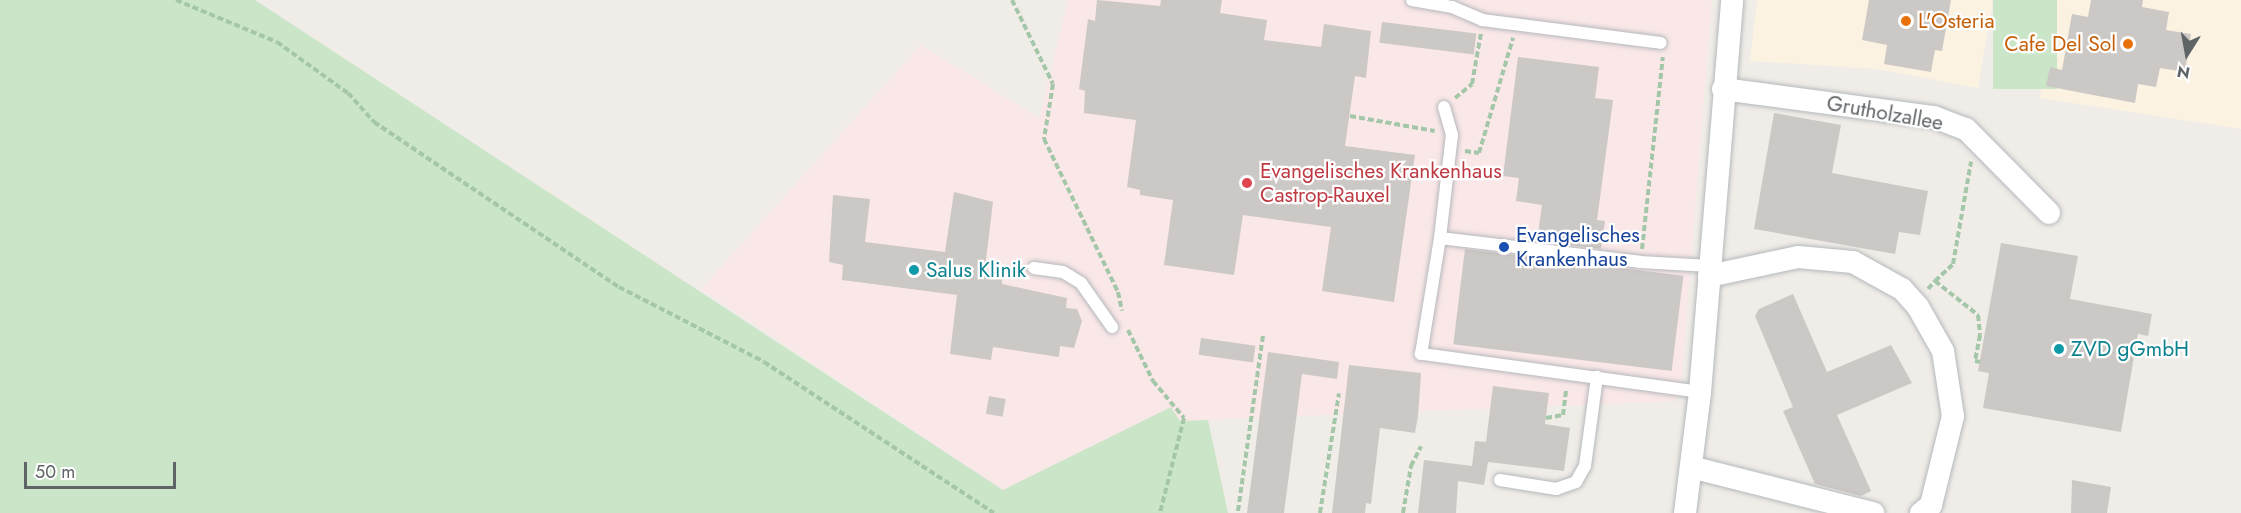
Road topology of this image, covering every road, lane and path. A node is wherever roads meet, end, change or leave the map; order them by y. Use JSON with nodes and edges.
{"nodes":[{"id":1,"x":176,"y":0,"type":"edge"},
{"id":2,"x":1012,"y":0,"type":"edge"},
{"id":3,"x":1412,"y":0,"type":"edge"},
{"id":4,"x":1732,"y":0,"type":"edge"},
{"id":5,"x":1482,"y":20,"type":"junction"},
{"id":6,"x":1525,"y":39,"type":"dead end"},
{"id":7,"x":1662,"y":45,"type":"joint"},
{"id":8,"x":1723,"y":88,"type":"junction"},
{"id":9,"x":1444,"y":107,"type":"joint"},
{"id":10,"x":1350,"y":116,"type":"dead end"},
{"id":11,"x":1452,"y":135,"type":"junction"},
{"id":12,"x":1976,"y":138,"type":"junction"},
{"id":13,"x":1451,"y":149,"type":"junction"},
{"id":14,"x":2049,"y":213,"type":"dead end"},
{"id":15,"x":1440,"y":238,"type":"junction"},
{"id":16,"x":1640,"y":262,"type":"junction"},
{"id":17,"x":1034,"y":268,"type":"dead end"},
{"id":18,"x":1709,"y":271,"type":"junction"},
{"id":19,"x":1935,"y":281,"type":"junction"},
{"id":20,"x":1915,"y":303,"type":"junction"},
{"id":21,"x":1112,"y":327,"type":"dead end"},
{"id":22,"x":1263,"y":336,"type":"dead end"},
{"id":23,"x":1980,"y":362,"type":"dead end"},
{"id":24,"x":1569,"y":373,"type":"junction"},
{"id":25,"x":1597,"y":377,"type":"junction"},
{"id":26,"x":1700,"y":392,"type":"junction"},
{"id":27,"x":1339,"y":393,"type":"dead end"},
{"id":28,"x":1546,"y":418,"type":"dead end"},
{"id":29,"x":1421,"y":446,"type":"dead end"},
{"id":30,"x":1691,"y":467,"type":"junction"},
{"id":31,"x":1500,"y":480,"type":"dead end"},
{"id":32,"x":1238,"y":511,"type":"dead end"},
{"id":33,"x":994,"y":513,"type":"edge"},
{"id":34,"x":1160,"y":513,"type":"edge"},
{"id":35,"x":1320,"y":513,"type":"edge"},
{"id":36,"x":1403,"y":513,"type":"edge"},
{"id":37,"x":1685,"y":513,"type":"edge"},
{"id":38,"x":1873,"y":513,"type":"edge"},
{"id":39,"x":1921,"y":513,"type":"edge"}],
"edges":[{"from":1,"to":33,"type":"path"},
{"from":2,"to":34,"type":"path"},
{"from":3,"to":5,"type":"lane"},
{"from":4,"to":8,"type":"street"},
{"from":5,"to":7,"type":"lane"},
{"from":5,"to":9,"type":"path"},
{"from":6,"to":13,"type":"path"},
{"from":7,"to":16,"type":"path"},
{"from":8,"to":12,"type":"street","name":"Grutholzallee"},
{"from":8,"to":18,"type":"street"},
{"from":9,"to":11,"type":"lane"},
{"from":10,"to":11,"type":"path"},
{"from":11,"to":13,"type":"lane"},
{"from":12,"to":14,"type":"street","name":"Grutholzallee"},
{"from":12,"to":19,"type":"path"},
{"from":13,"to":15,"type":"lane"},
{"from":15,"to":16,"type":"lane"},
{"from":15,"to":24,"type":"lane"},
{"from":16,"to":18,"type":"lane"},
{"from":17,"to":21,"type":"lane"},
{"from":18,"to":20,"type":"street"},
{"from":18,"to":26,"type":"street"},
{"from":19,"to":20,"type":"path"},
{"from":19,"to":23,"type":"path"},
{"from":20,"to":39,"type":"street"},
{"from":22,"to":32,"type":"path"},
{"from":24,"to":25,"type":"lane"},
{"from":24,"to":28,"type":"path"},
{"from":25,"to":26,"type":"lane"},
{"from":25,"to":31,"type":"lane"},
{"from":26,"to":30,"type":"street"},
{"from":27,"to":35,"type":"path"},
{"from":29,"to":36,"type":"path"},
{"from":30,"to":37,"type":"street"},
{"from":30,"to":38,"type":"street"}]}
